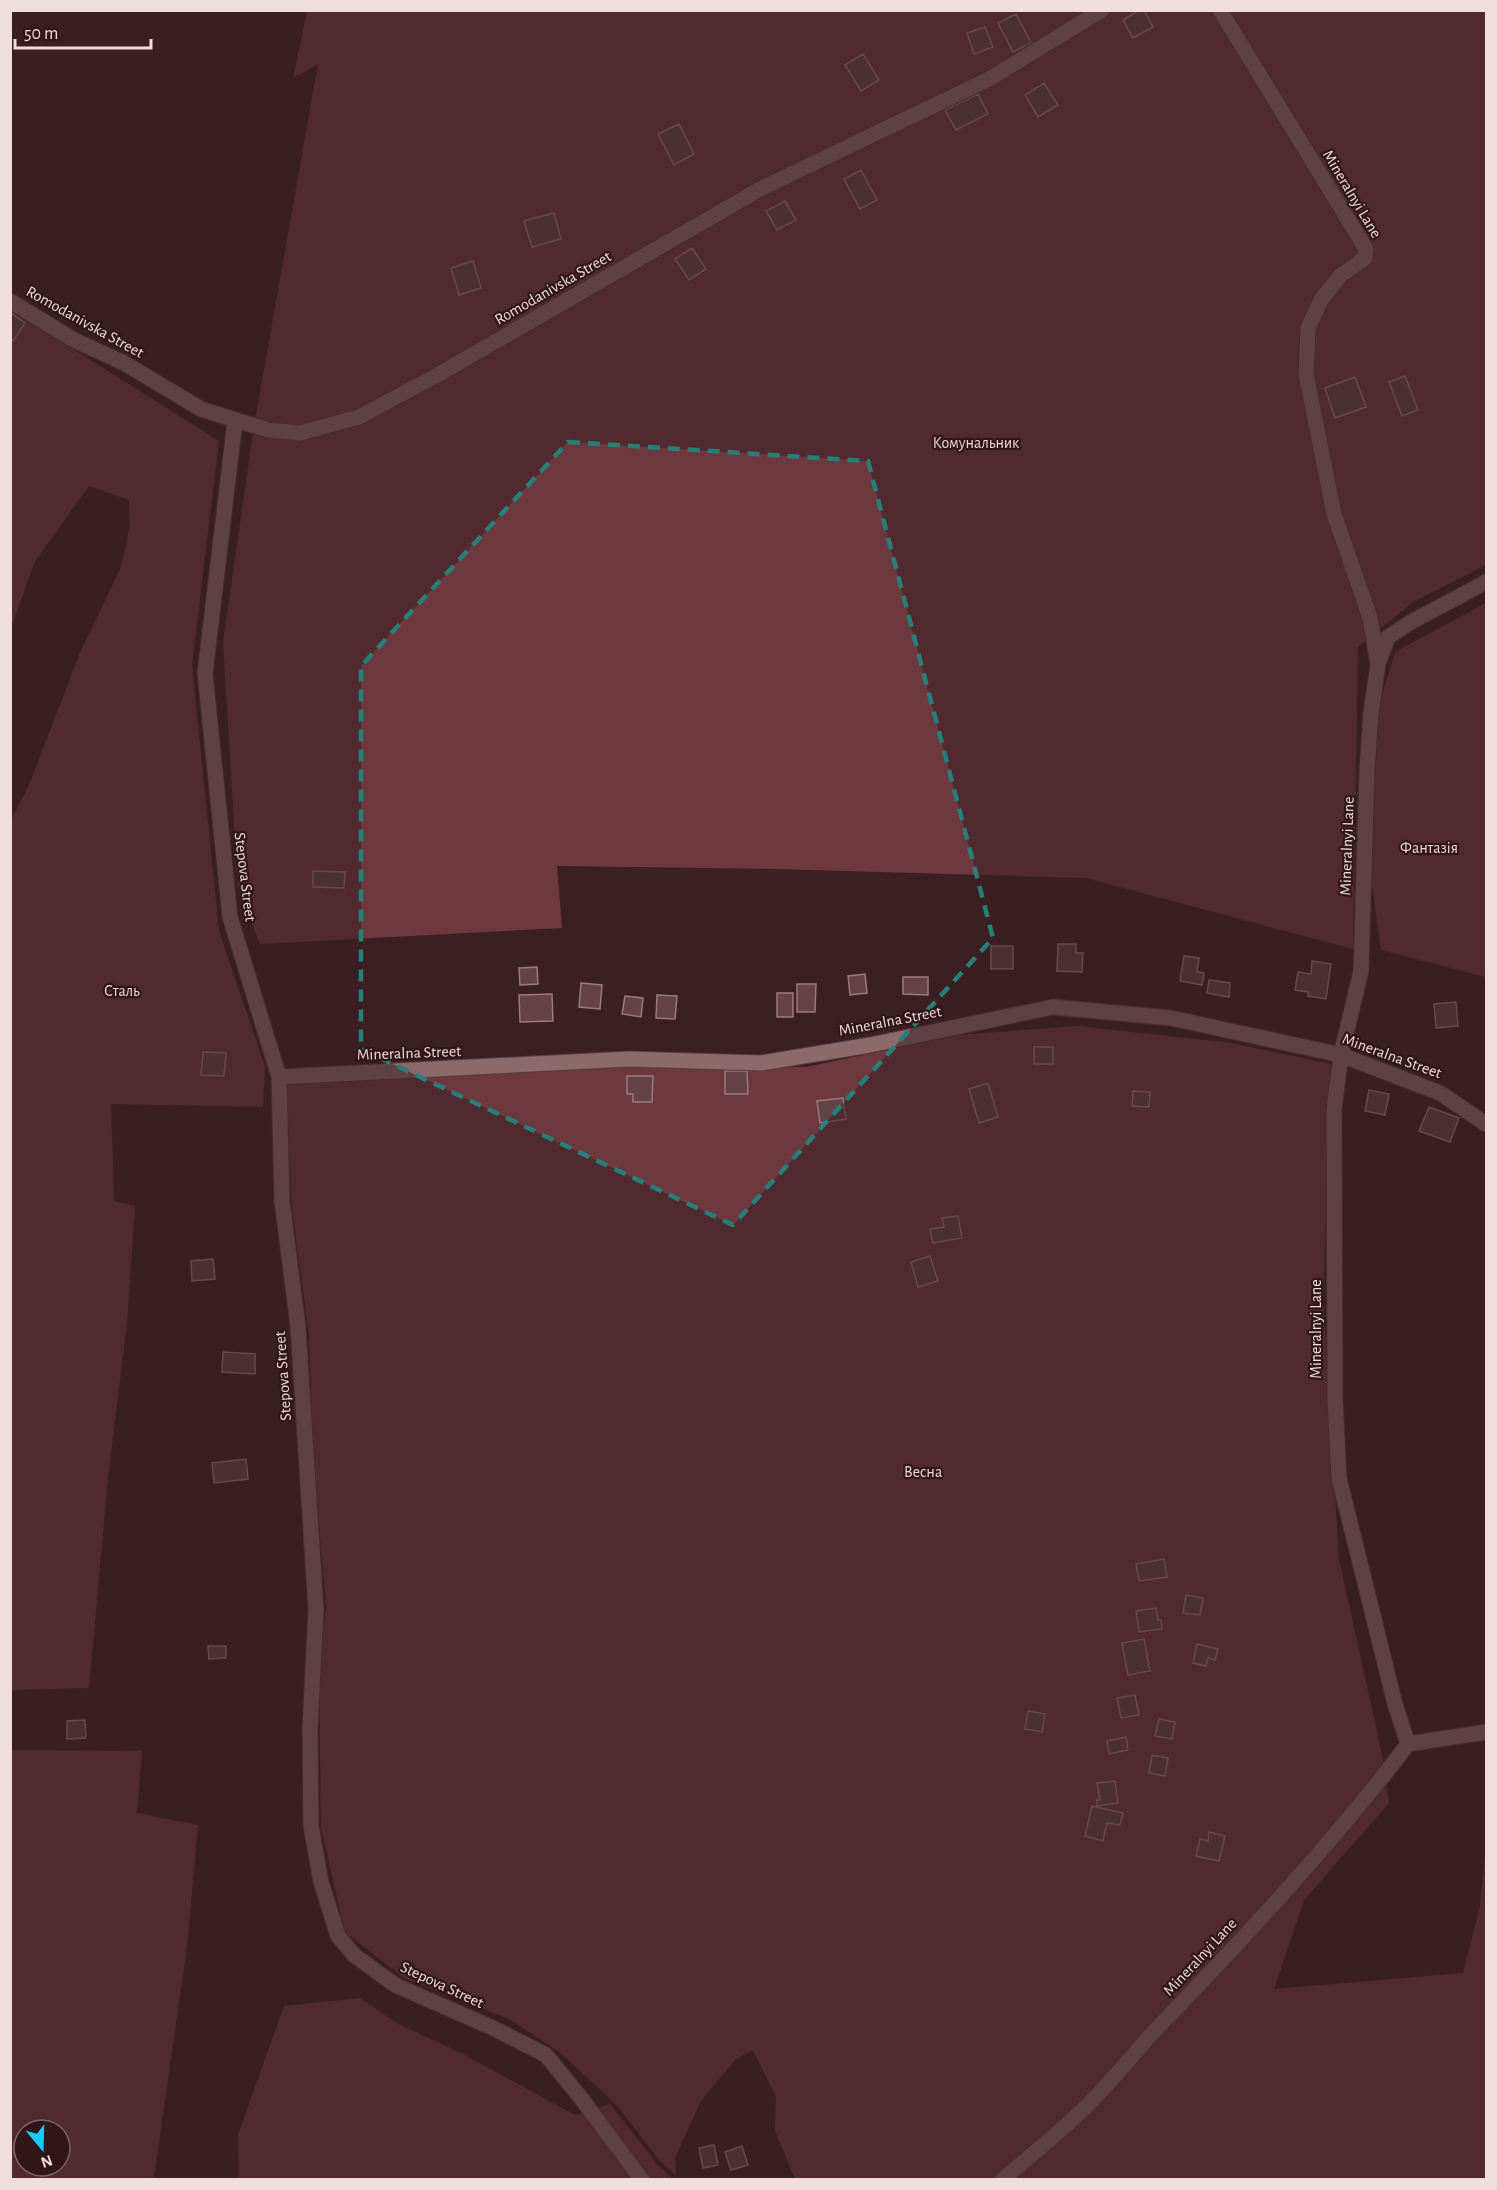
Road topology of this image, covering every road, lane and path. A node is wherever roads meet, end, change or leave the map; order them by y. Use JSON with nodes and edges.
{"nodes":[{"id":1,"x":1101,"y":10,"type":"edge"},
{"id":2,"x":1220,"y":10,"type":"edge"},
{"id":3,"x":10,"y":301,"type":"edge"},
{"id":4,"x":235,"y":421,"type":"junction"},
{"id":5,"x":1486,"y":582,"type":"edge"},
{"id":6,"x":1377,"y":664,"type":"junction"},
{"id":7,"x":1341,"y":1055,"type":"junction"},
{"id":8,"x":279,"y":1077,"type":"junction"},
{"id":9,"x":1486,"y":1124,"type":"edge"},
{"id":10,"x":1486,"y":1732,"type":"edge"},
{"id":11,"x":1408,"y":1744,"type":"junction"},
{"id":12,"x":642,"y":2180,"type":"edge"},
{"id":13,"x":1002,"y":2180,"type":"edge"}],
"edges":[{"from":1,"to":4,"type":"street","name":"Romodanivska Street"},
{"from":2,"to":6,"type":"street","name":"Mineralnyi Lane"},
{"from":3,"to":4,"type":"street","name":"Romodanivska Street"},
{"from":4,"to":8,"type":"street","name":"Stepova Street"},
{"from":5,"to":6,"type":"street"},
{"from":6,"to":7,"type":"street","name":"Mineralnyi Lane"},
{"from":7,"to":8,"type":"street","name":"Mineralna Street"},
{"from":7,"to":9,"type":"street","name":"Mineralna Street"},
{"from":7,"to":11,"type":"street","name":"Mineralnyi Lane"},
{"from":8,"to":12,"type":"street","name":"Stepova Street"},
{"from":10,"to":11,"type":"street"},
{"from":11,"to":13,"type":"street","name":"Mineralnyi Lane"}]}
